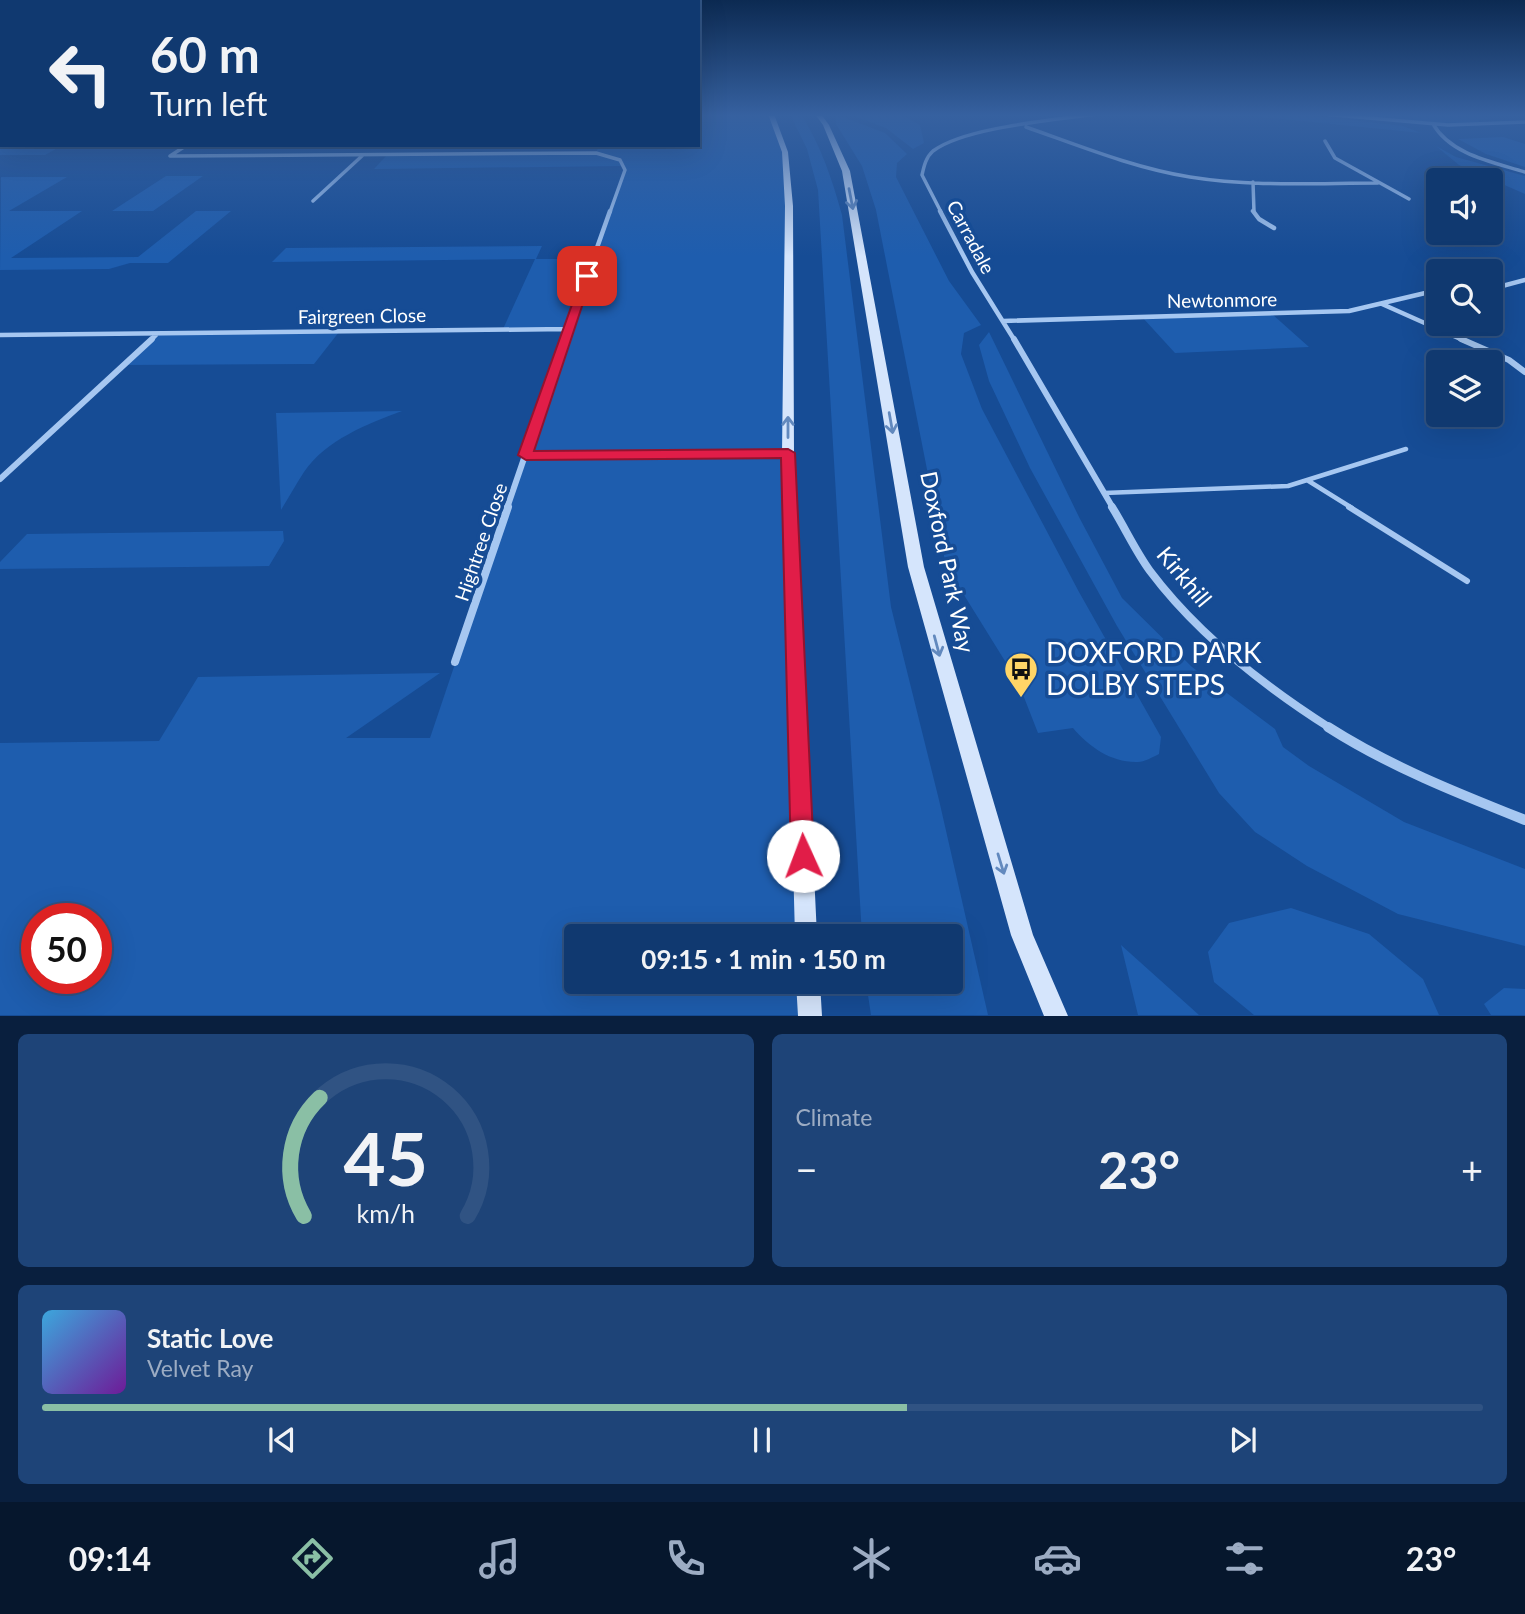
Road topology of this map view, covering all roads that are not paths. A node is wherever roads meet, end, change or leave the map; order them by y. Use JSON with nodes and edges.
{"nodes":[{"id":1,"x":356,"y":161,"type":"edge"},
{"id":2,"x":621,"y":161,"type":"edge"},
{"id":3,"x":786,"y":161,"type":"edge"},
{"id":4,"x":841,"y":161,"type":"edge"},
{"id":5,"x":926,"y":161,"type":"edge"},
{"id":6,"x":1126,"y":161,"type":"edge"},
{"id":7,"x":1341,"y":161,"type":"edge"},
{"id":8,"x":1496,"y":161,"type":"edge"},
{"id":9,"x":1525,"y":172,"type":"edge"},
{"id":10,"x":1253,"y":182,"type":"junction"},
{"id":11,"x":1378,"y":183,"type":"junction"},
{"id":12,"x":1409,"y":199,"type":"dead end"},
{"id":13,"x":313,"y":201,"type":"dead end"},
{"id":14,"x":1274,"y":228,"type":"dead end"},
{"id":15,"x":1525,"y":280,"type":"edge"},
{"id":16,"x":1503,"y":286,"type":"edge"},
{"id":17,"x":1426,"y":293,"type":"edge"},
{"id":18,"x":988,"y":296,"type":"joint"},
{"id":19,"x":1381,"y":303,"type":"junction"},
{"id":20,"x":1003,"y":321,"type":"junction"},
{"id":21,"x":568,"y":329,"type":"junction"},
{"id":22,"x":156,"y":334,"type":"junction"},
{"id":23,"x":0,"y":335,"type":"edge"},
{"id":24,"x":1525,"y":372,"type":"edge"},
{"id":25,"x":1406,"y":449,"type":"dead end"},
{"id":26,"x":788,"y":453,"type":"junction"},
{"id":27,"x":526,"y":455,"type":"junction"},
{"id":28,"x":0,"y":479,"type":"edge"},
{"id":29,"x":1307,"y":480,"type":"junction"},
{"id":30,"x":1104,"y":493,"type":"junction"},
{"id":31,"x":1467,"y":581,"type":"dead end"},
{"id":32,"x":455,"y":662,"type":"dead end"},
{"id":33,"x":1525,"y":820,"type":"edge"},
{"id":34,"x":806,"y":924,"type":"edge"},
{"id":35,"x":809,"y":994,"type":"edge"},
{"id":36,"x":810,"y":1016,"type":"edge"},
{"id":37,"x":1056,"y":1016,"type":"edge"}],
"edges":[{"from":1,"to":13,"type":"street"},
{"from":2,"to":21,"type":"street","name":"Hightree Close"},
{"from":26,"to":3,"type":"main road","one_way":true},
{"from":4,"to":37,"type":"main road","name":"Doxford Park Way","one_way":true},
{"from":5,"to":18,"type":"street","name":"Carradale"},
{"from":6,"to":10,"type":"street"},
{"from":7,"to":11,"type":"street"},
{"from":8,"to":9,"type":"street"},
{"from":10,"to":11,"type":"street"},
{"from":10,"to":14,"type":"street"},
{"from":11,"to":12,"type":"street"},
{"from":15,"to":16,"type":"street"},
{"from":17,"to":19,"type":"street","name":"Newtonmore"},
{"from":18,"to":20,"type":"street","name":"Kirkhill"},
{"from":19,"to":20,"type":"street","name":"Newtonmore"},
{"from":19,"to":24,"type":"street"},
{"from":20,"to":30,"type":"street","name":"Kirkhill"},
{"from":21,"to":22,"type":"street","name":"Fairgreen Close"},
{"from":21,"to":27,"type":"street","name":"Hightree Close"},
{"from":22,"to":23,"type":"street","name":"Fairgreen Close"},
{"from":22,"to":28,"type":"street"},
{"from":25,"to":29,"type":"lane"},
{"from":26,"to":27,"type":"street"},
{"from":26,"to":34,"type":"main road"},
{"from":27,"to":32,"type":"street","name":"Hightree Close"},
{"from":29,"to":30,"type":"lane"},
{"from":29,"to":31,"type":"lane"},
{"from":30,"to":33,"type":"street","name":"Kirkhill"},
{"from":35,"to":36,"type":"main road"}]}
